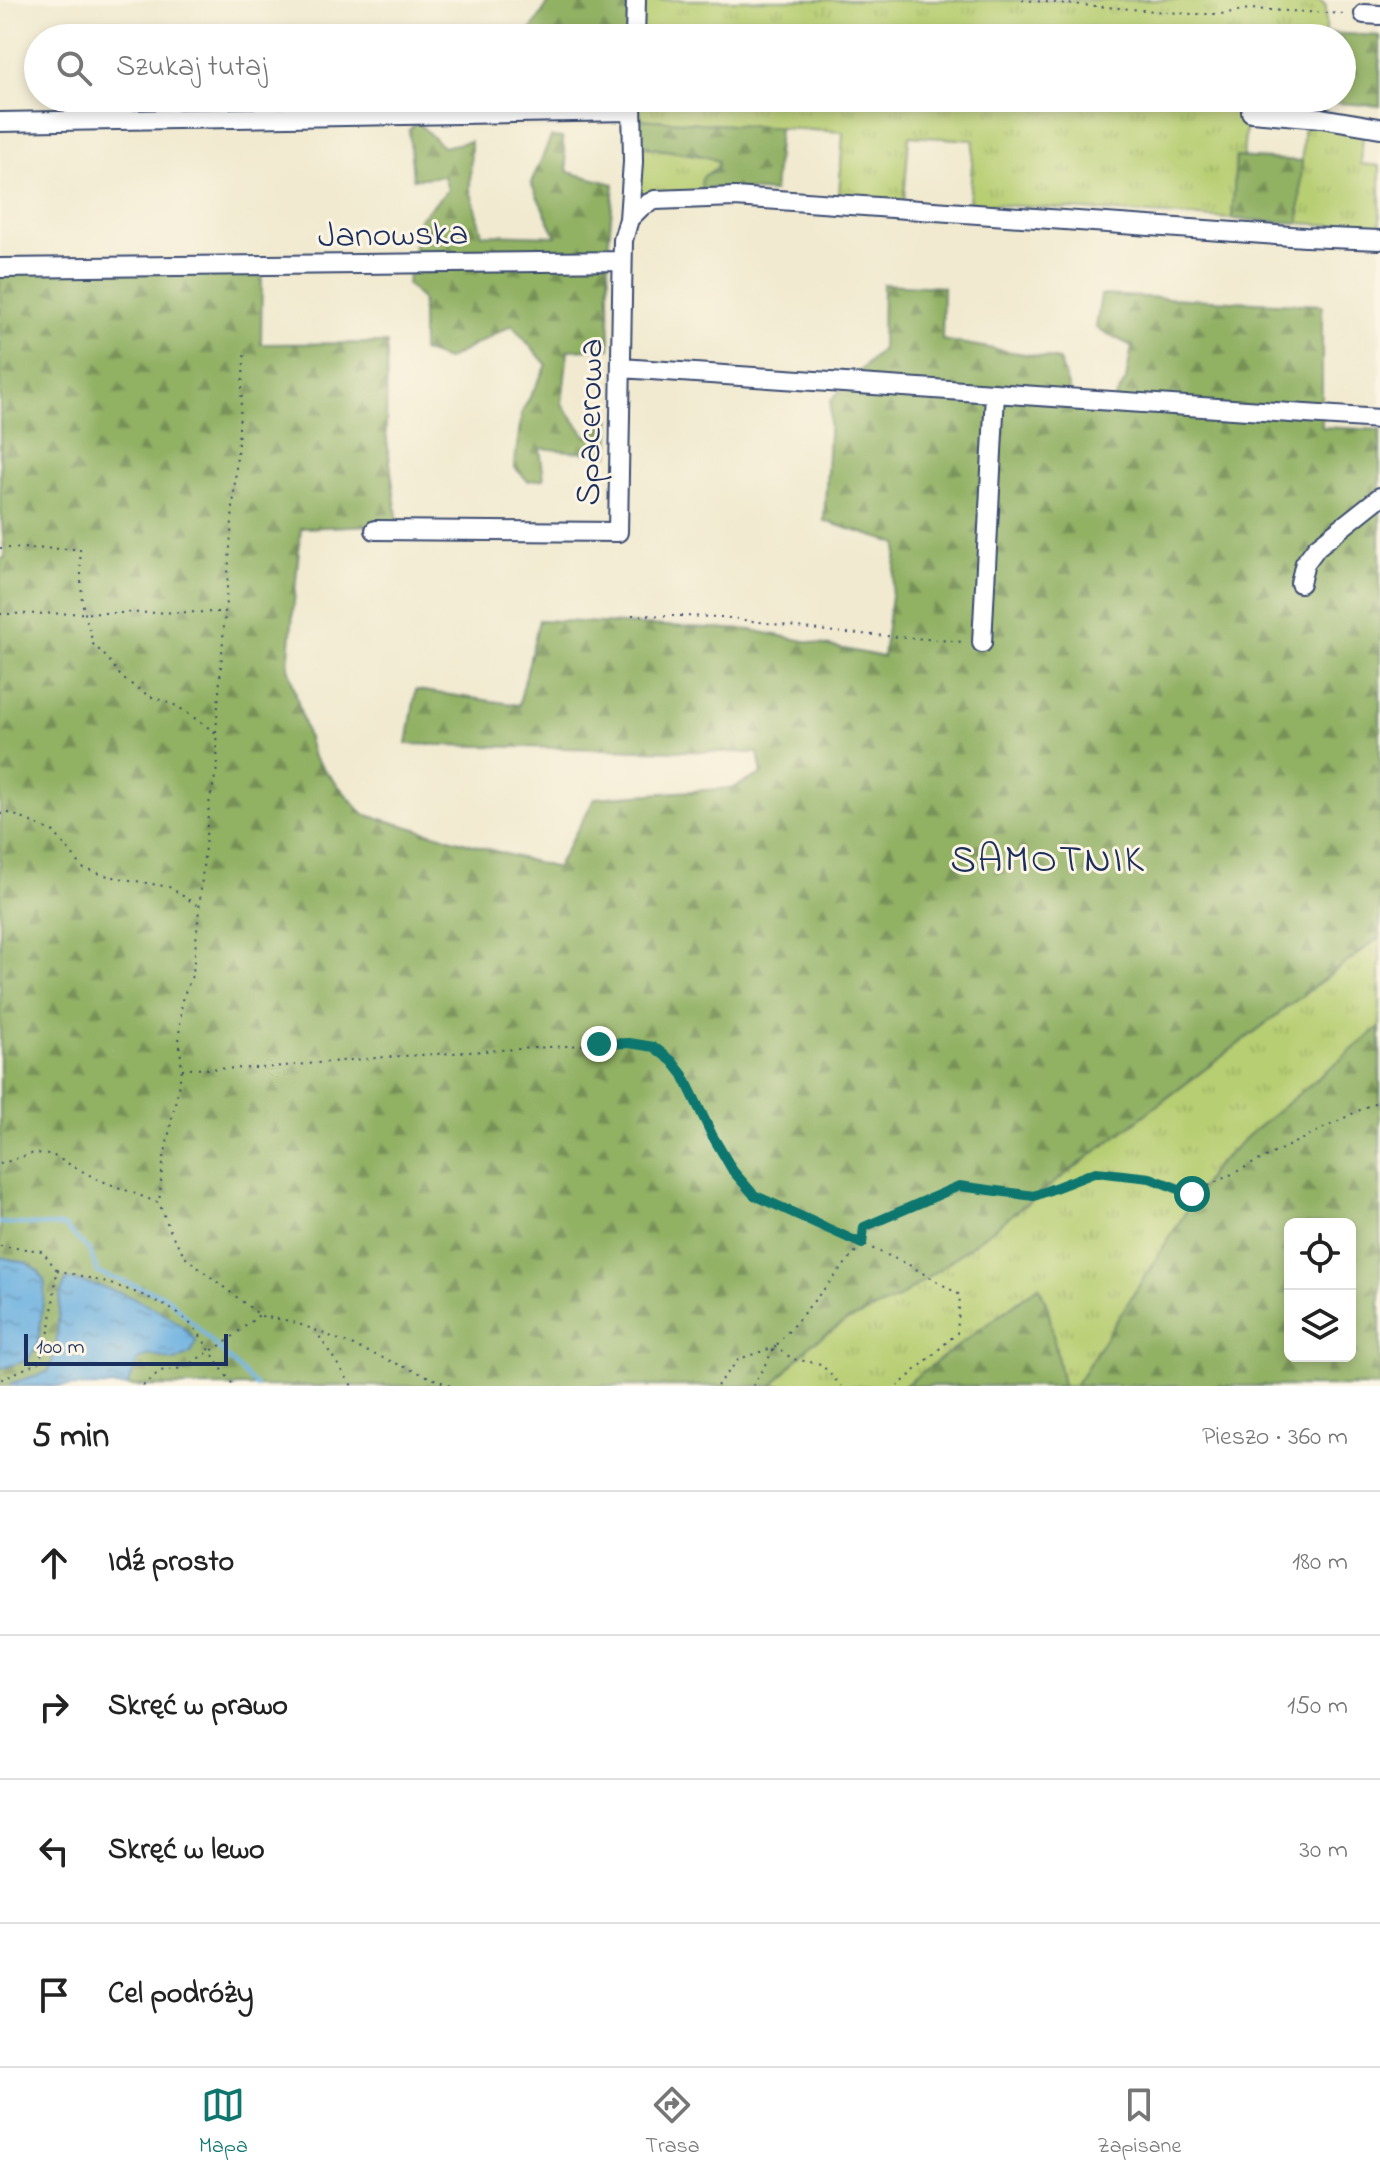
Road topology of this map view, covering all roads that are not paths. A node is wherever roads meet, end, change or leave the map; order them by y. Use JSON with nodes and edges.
{"nodes":[{"id":1,"x":636,"y":0,"type":"edge"},
{"id":2,"x":635,"y":24,"type":"edge"},
{"id":3,"x":351,"y":112,"type":"edge"},
{"id":4,"x":631,"y":112,"type":"edge"},
{"id":5,"x":1251,"y":112,"type":"dead end"},
{"id":6,"x":0,"y":122,"type":"edge"},
{"id":7,"x":1380,"y":128,"type":"edge"},
{"id":8,"x":629,"y":219,"type":"junction"},
{"id":9,"x":1380,"y":240,"type":"edge"},
{"id":10,"x":622,"y":261,"type":"junction"},
{"id":11,"x":0,"y":268,"type":"edge"},
{"id":12,"x":621,"y":368,"type":"junction"},
{"id":13,"x":995,"y":394,"type":"junction"},
{"id":14,"x":1380,"y":419,"type":"edge"},
{"id":15,"x":1380,"y":497,"type":"edge"},
{"id":16,"x":375,"y":530,"type":"dead end"},
{"id":17,"x":1300,"y":583,"type":"dead end"},
{"id":18,"x":982,"y":643,"type":"road end"}],
"edges":[{"from":1,"to":2,"type":"street"},
{"from":3,"to":6,"type":"street"},
{"from":4,"to":8,"type":"street"},
{"from":5,"to":7,"type":"street"},
{"from":8,"to":9,"type":"street"},
{"from":8,"to":10,"type":"street"},
{"from":10,"to":11,"type":"street","name":"Janowska"},
{"from":10,"to":12,"type":"street","name":"Spacerowa"},
{"from":12,"to":13,"type":"street"},
{"from":12,"to":16,"type":"street","name":"Spacerowa"},
{"from":13,"to":14,"type":"street"},
{"from":13,"to":18,"type":"street"},
{"from":15,"to":17,"type":"street"}]}
